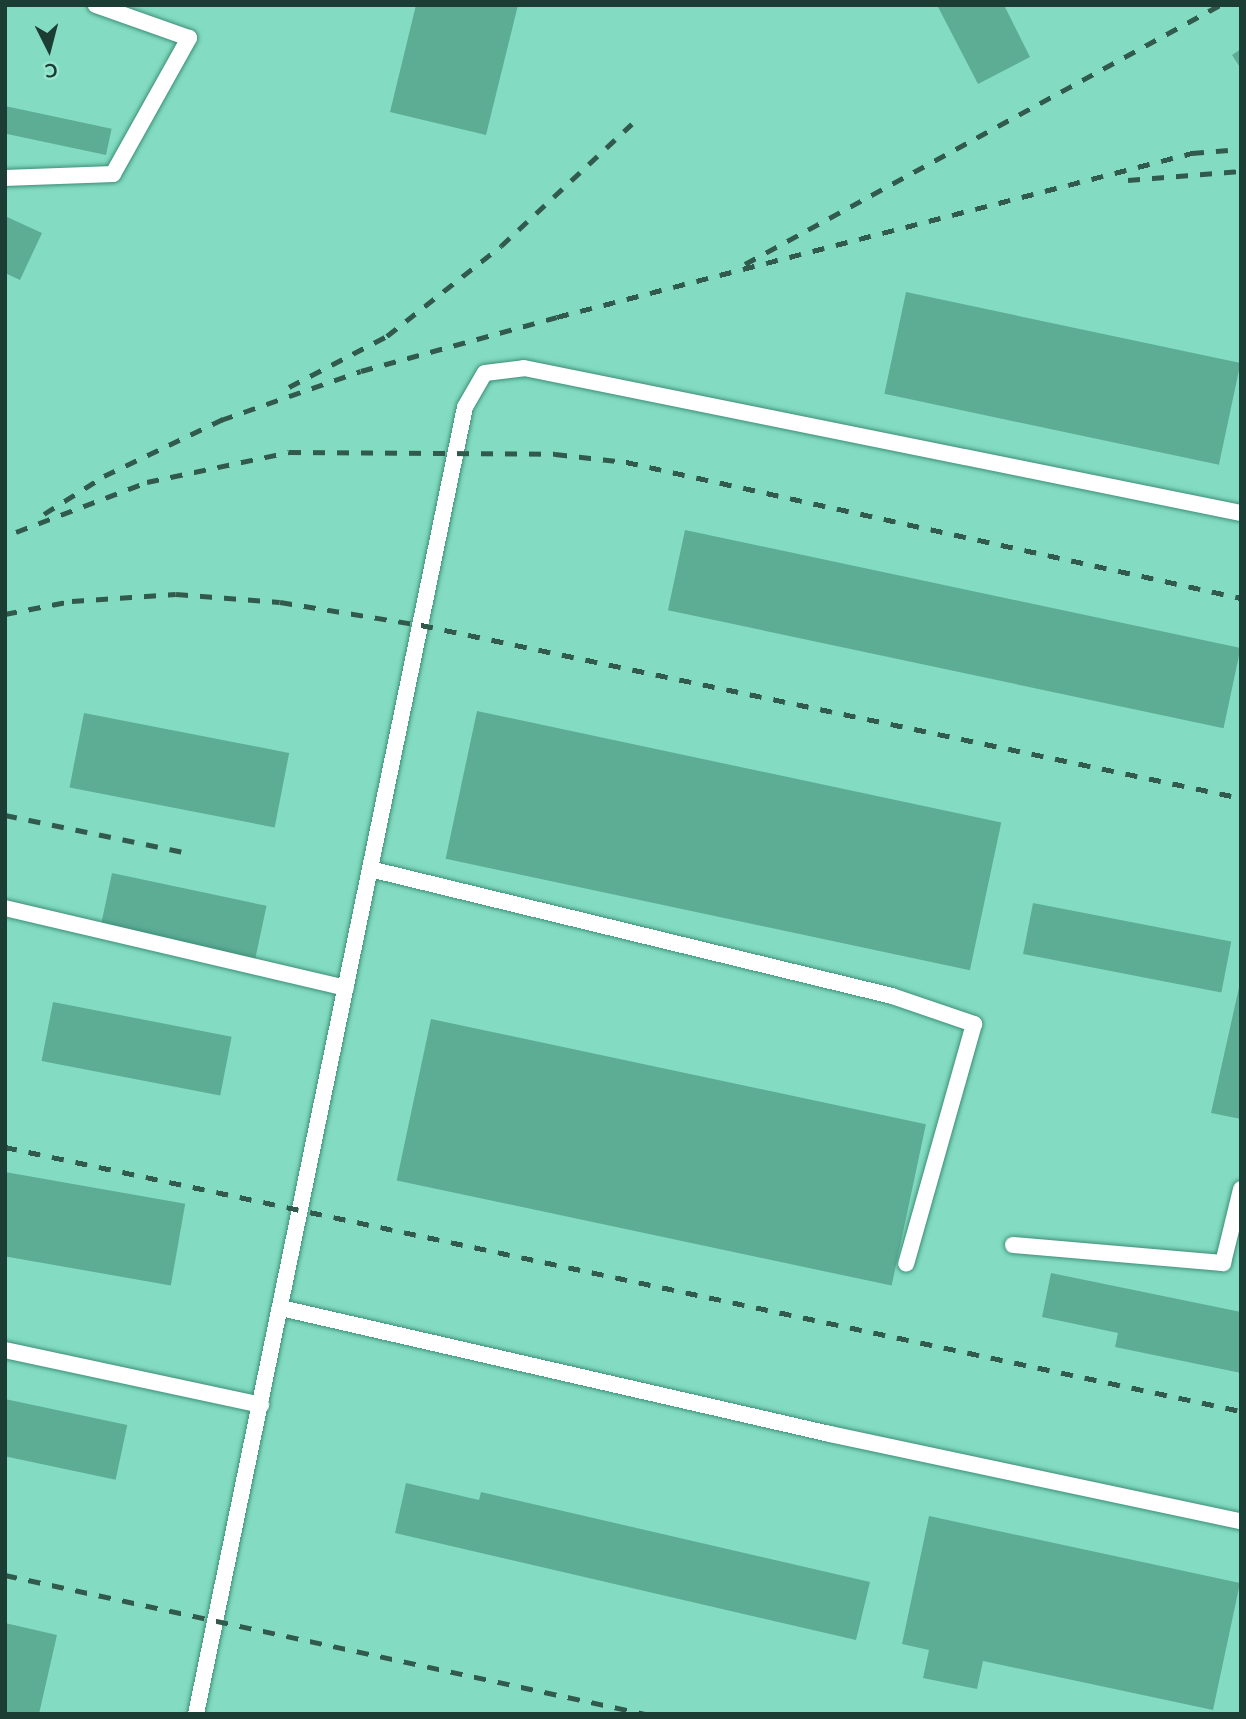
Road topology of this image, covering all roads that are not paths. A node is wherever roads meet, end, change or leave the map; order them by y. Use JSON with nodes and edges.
{"nodes":[{"id":1,"x":96,"y":5,"type":"edge"},
{"id":2,"x":5,"y":178,"type":"edge"},
{"id":3,"x":1241,"y":513,"type":"edge"},
{"id":4,"x":370,"y":869,"type":"junction"},
{"id":5,"x":5,"y":908,"type":"edge"},
{"id":6,"x":346,"y":988,"type":"junction"},
{"id":7,"x":1241,"y":1189,"type":"edge"},
{"id":8,"x":1013,"y":1245,"type":"dead end"},
{"id":9,"x":906,"y":1264,"type":"dead end"},
{"id":10,"x":281,"y":1308,"type":"junction"},
{"id":11,"x":5,"y":1350,"type":"edge"},
{"id":12,"x":261,"y":1405,"type":"junction"},
{"id":13,"x":1241,"y":1521,"type":"edge"},
{"id":14,"x":196,"y":1714,"type":"edge"}],
"edges":[{"from":1,"to":2,"type":"lane"},
{"from":3,"to":4,"type":"lane"},
{"from":4,"to":6,"type":"lane"},
{"from":4,"to":9,"type":"lane"},
{"from":5,"to":6,"type":"lane"},
{"from":6,"to":10,"type":"lane"},
{"from":7,"to":8,"type":"lane"},
{"from":10,"to":12,"type":"lane"},
{"from":10,"to":13,"type":"lane"},
{"from":11,"to":12,"type":"lane"},
{"from":12,"to":14,"type":"lane"}]}
